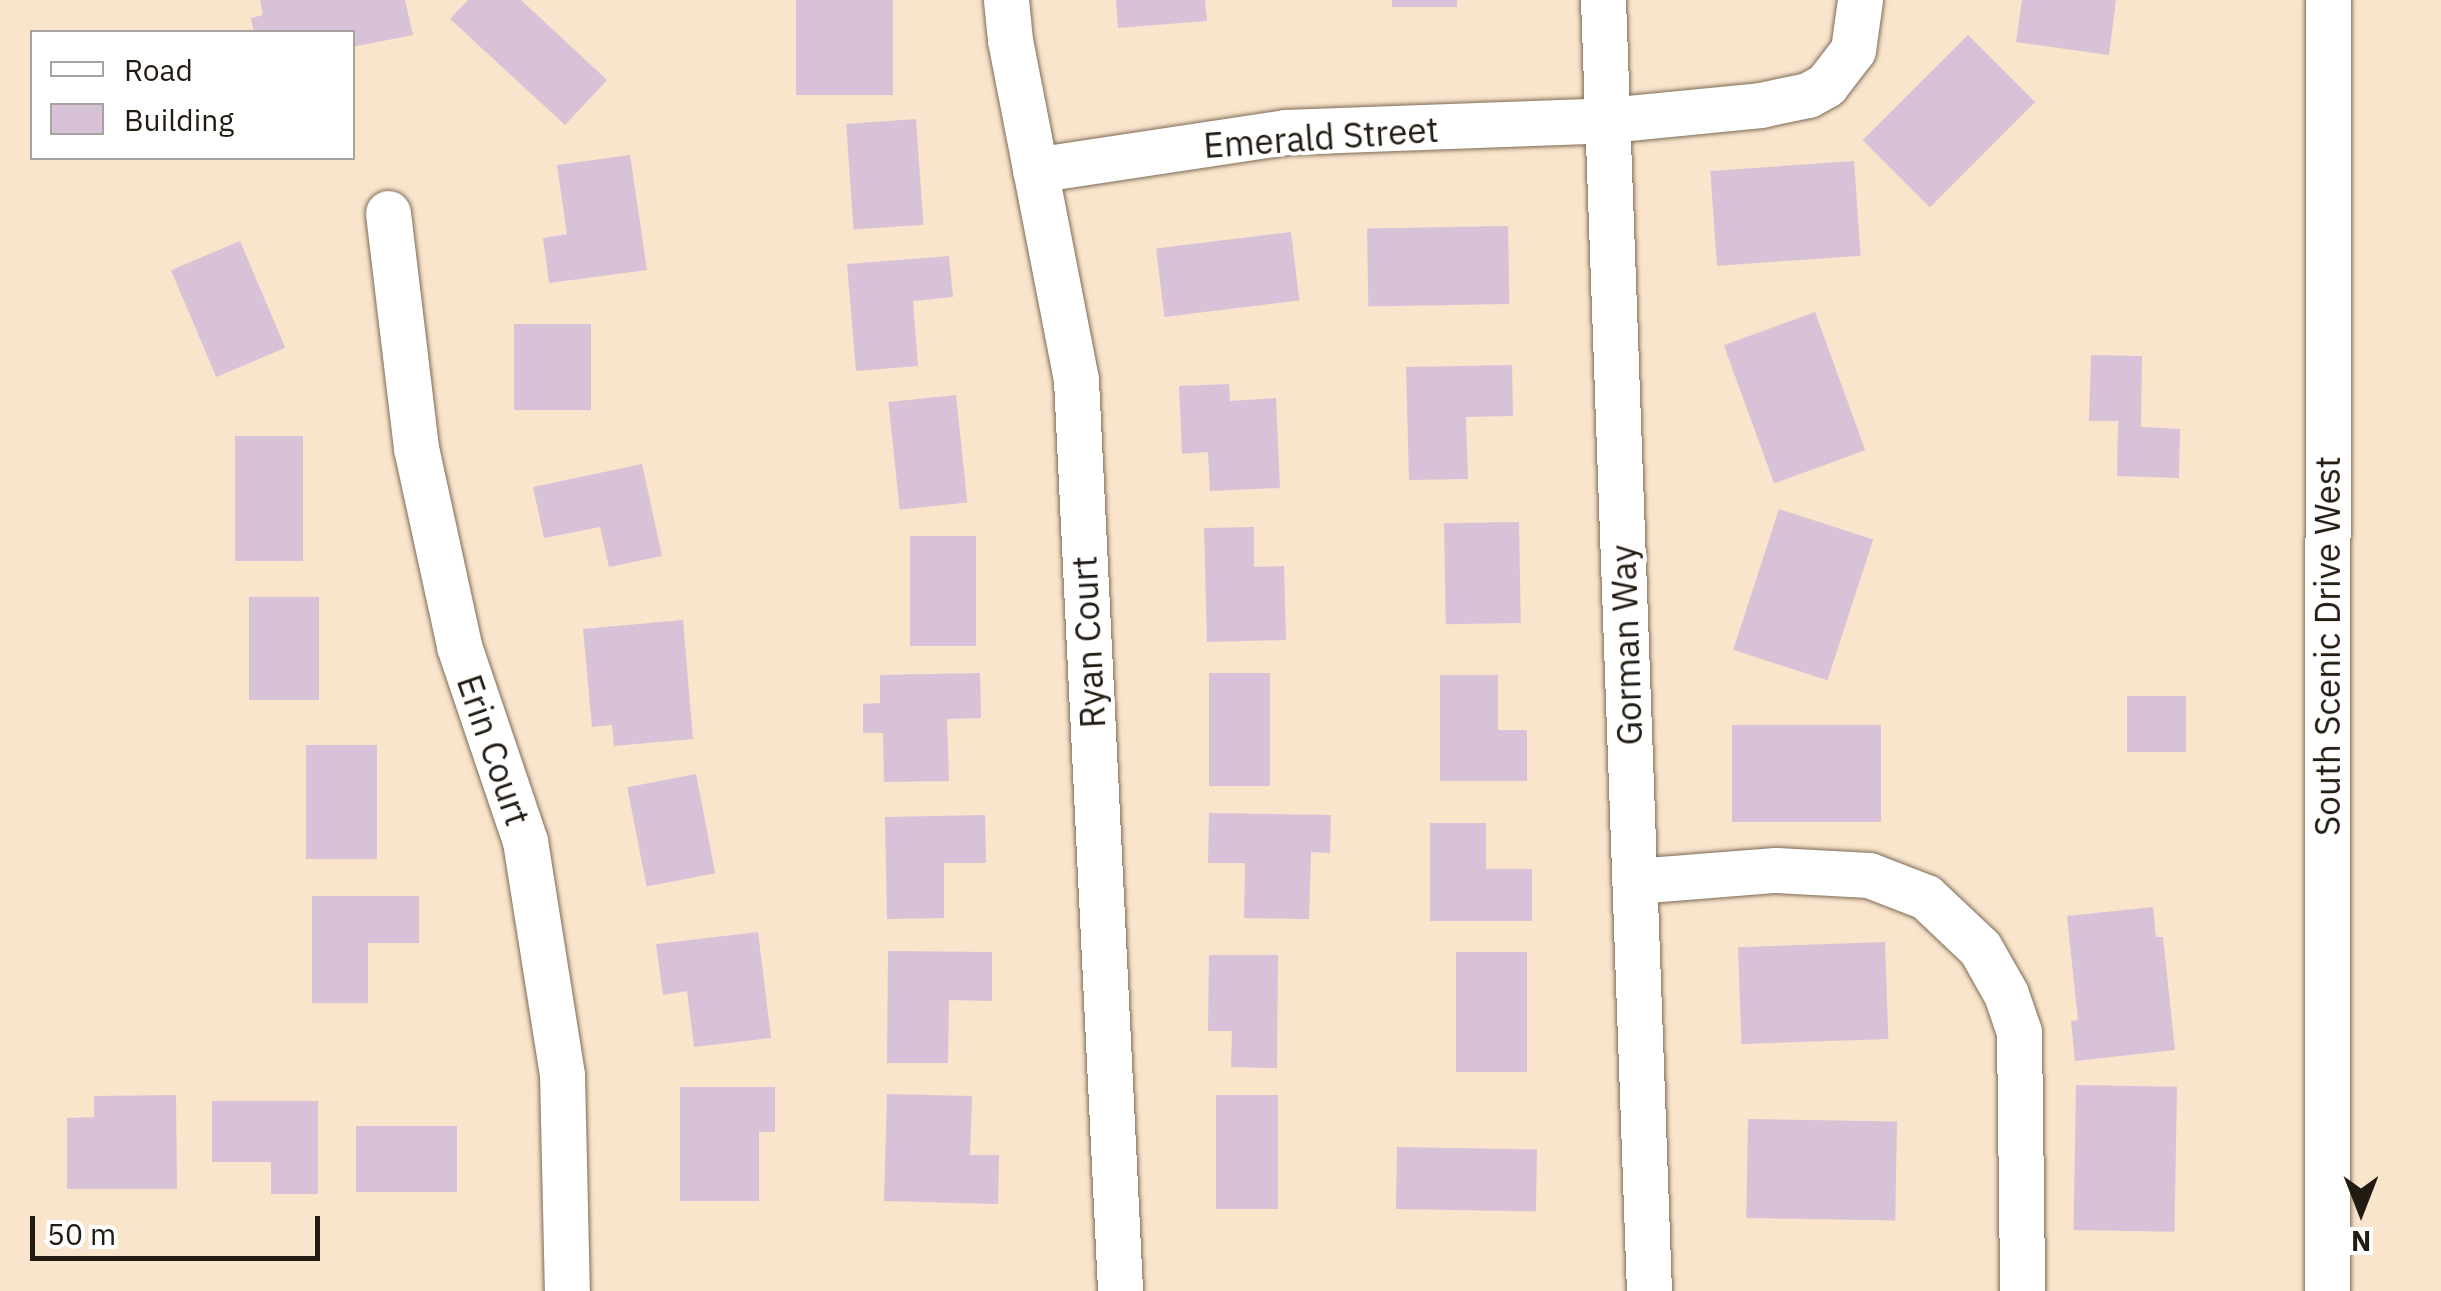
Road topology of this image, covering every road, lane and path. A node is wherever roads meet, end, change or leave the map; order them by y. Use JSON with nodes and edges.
{"nodes":[{"id":1,"x":1006,"y":0,"type":"edge"},
{"id":2,"x":1604,"y":0,"type":"edge"},
{"id":3,"x":1860,"y":0,"type":"edge"},
{"id":4,"x":2328,"y":0,"type":"edge"},
{"id":5,"x":1608,"y":120,"type":"junction"},
{"id":6,"x":1035,"y":170,"type":"junction"},
{"id":7,"x":388,"y":212,"type":"dead end"},
{"id":8,"x":1635,"y":882,"type":"junction"},
{"id":9,"x":567,"y":1291,"type":"edge"},
{"id":10,"x":1120,"y":1291,"type":"edge"},
{"id":11,"x":1650,"y":1291,"type":"edge"},
{"id":12,"x":2022,"y":1291,"type":"edge"},
{"id":13,"x":2326,"y":1291,"type":"edge"}],
"edges":[{"from":1,"to":6,"type":"street","name":"Ryan Court"},
{"from":2,"to":5,"type":"street","name":"Gorman Way"},
{"from":3,"to":5,"type":"street","name":"Emerald Street"},
{"from":4,"to":13,"type":"street","name":"South Scenic Drive West"},
{"from":5,"to":6,"type":"street","name":"Emerald Street"},
{"from":5,"to":8,"type":"street","name":"Gorman Way"},
{"from":6,"to":10,"type":"street","name":"Ryan Court"},
{"from":7,"to":9,"type":"street","name":"Erin Court"},
{"from":8,"to":11,"type":"street","name":"Gorman Way"},
{"from":8,"to":12,"type":"street"}]}
